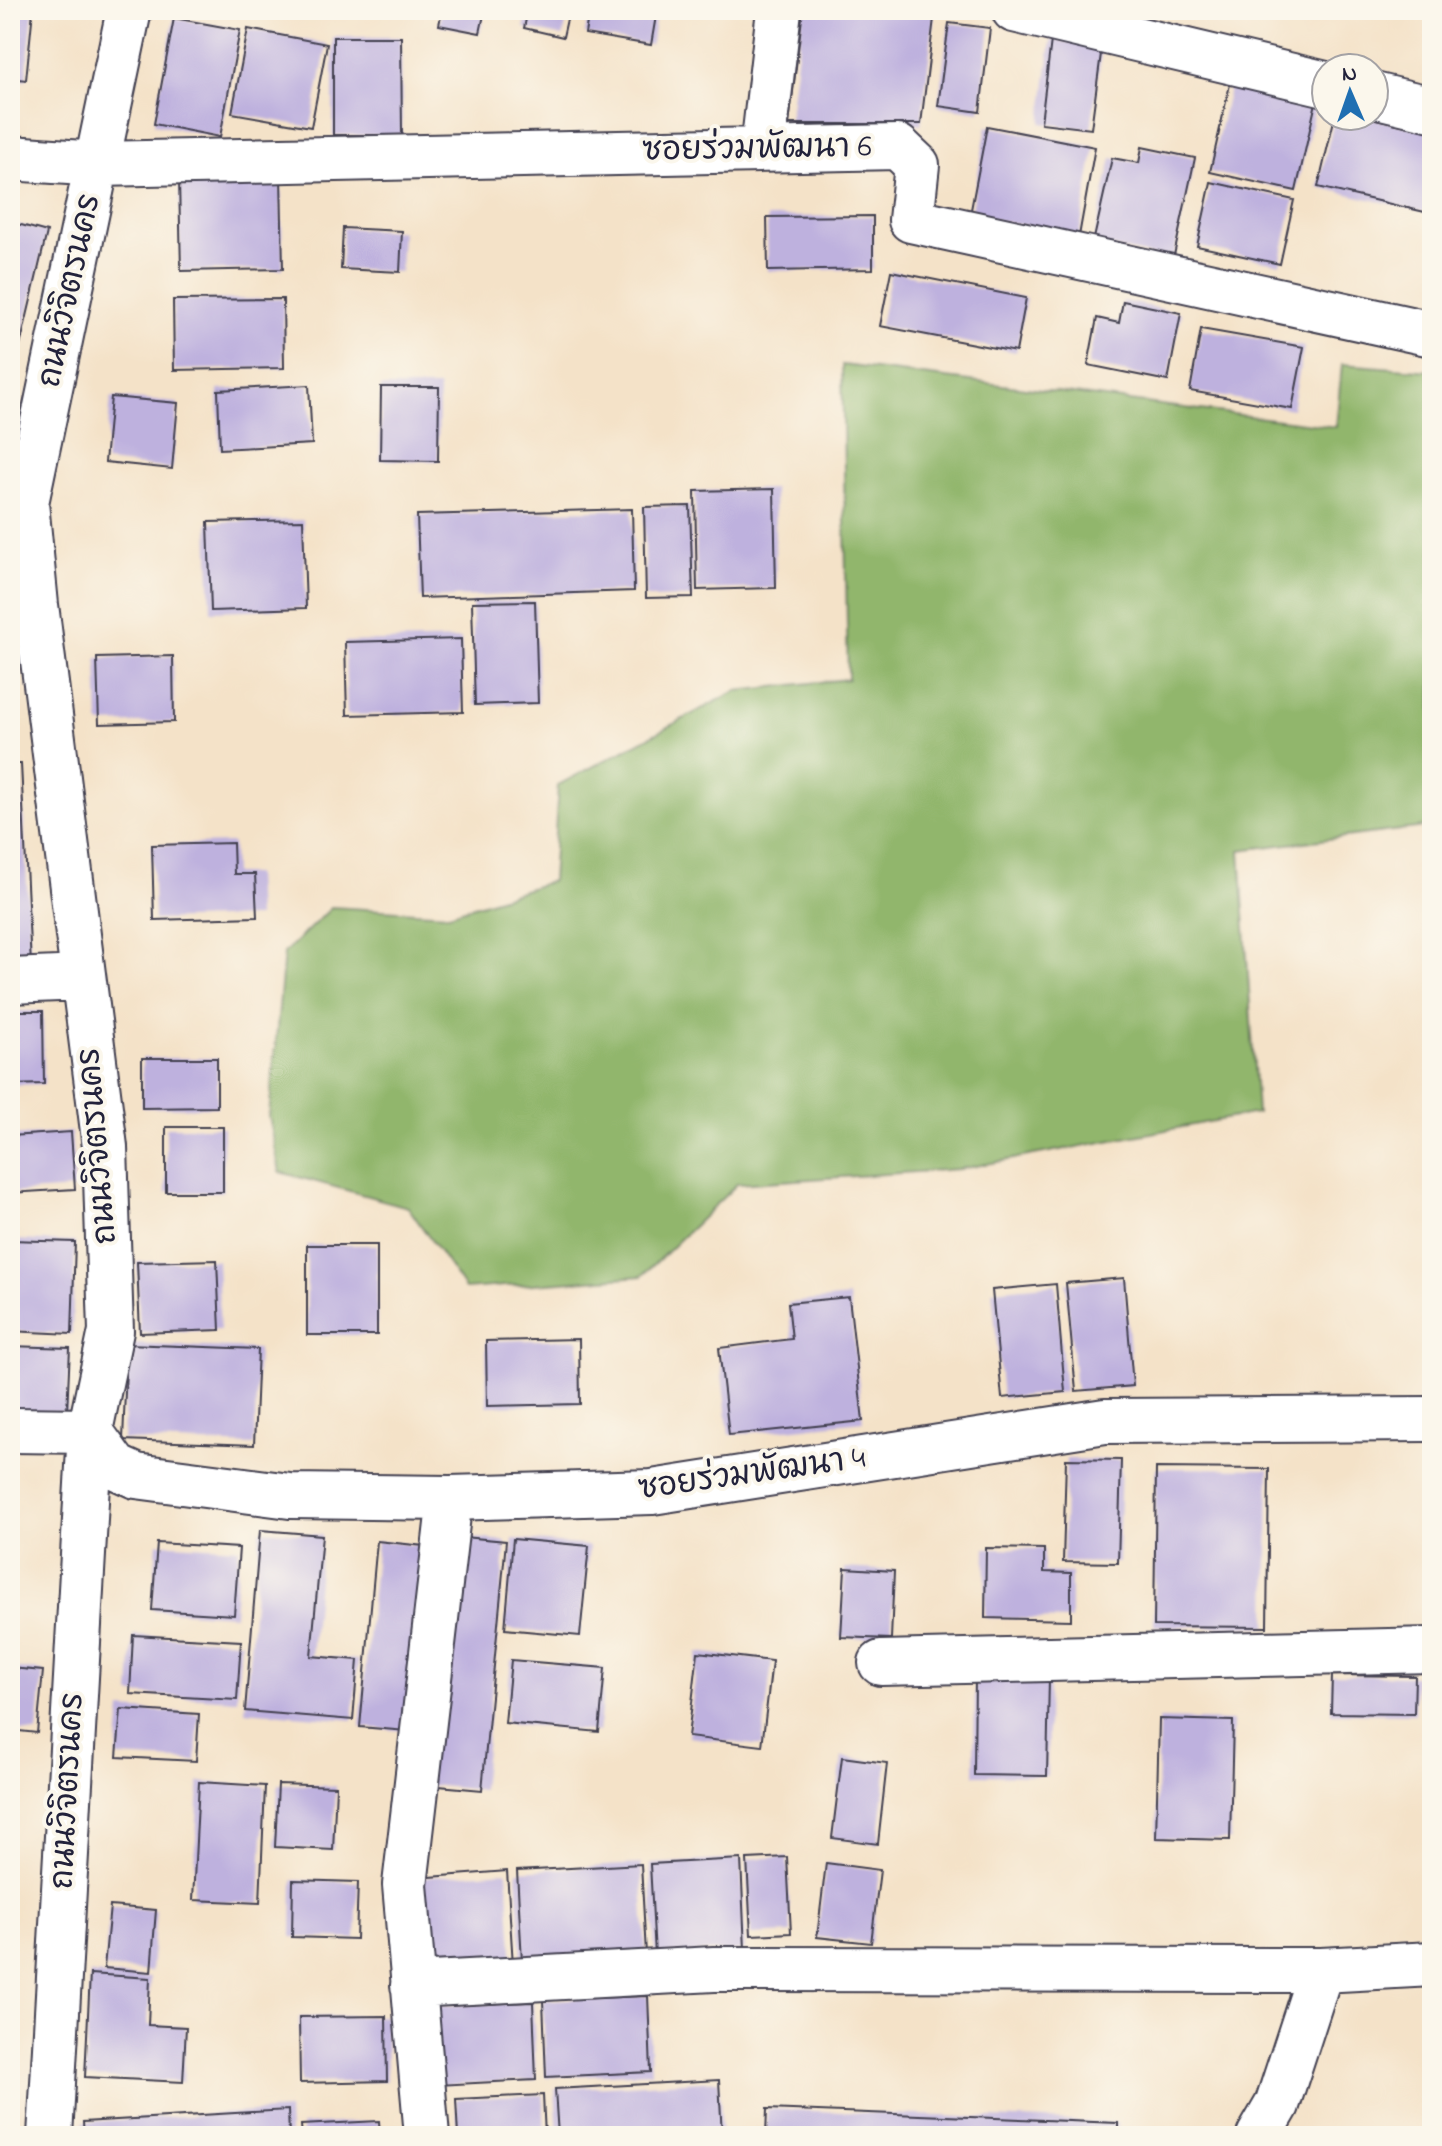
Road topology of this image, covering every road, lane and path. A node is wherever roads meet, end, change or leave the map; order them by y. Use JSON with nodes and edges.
{"nodes":[{"id":1,"x":129,"y":10,"type":"edge"},
{"id":2,"x":779,"y":10,"type":"edge"},
{"id":3,"x":1014,"y":10,"type":"edge"},
{"id":4,"x":1310,"y":80,"type":"edge"},
{"id":5,"x":1390,"y":99,"type":"edge"},
{"id":6,"x":1432,"y":109,"type":"edge"},
{"id":7,"x":763,"y":149,"type":"junction"},
{"id":8,"x":10,"y":158,"type":"edge"},
{"id":9,"x":98,"y":164,"type":"junction"},
{"id":10,"x":1432,"y":334,"type":"edge"},
{"id":11,"x":18,"y":504,"type":"edge"},
{"id":12,"x":83,"y":978,"type":"junction"},
{"id":13,"x":10,"y":981,"type":"edge"},
{"id":14,"x":1432,"y":1419,"type":"edge"},
{"id":15,"x":10,"y":1430,"type":"edge"},
{"id":16,"x":90,"y":1431,"type":"junction"},
{"id":17,"x":450,"y":1498,"type":"junction"},
{"id":18,"x":1432,"y":1650,"type":"edge"},
{"id":19,"x":881,"y":1663,"type":"dead end"},
{"id":20,"x":1432,"y":1964,"type":"edge"},
{"id":21,"x":1321,"y":1970,"type":"junction"},
{"id":22,"x":413,"y":1985,"type":"junction"},
{"id":23,"x":50,"y":2136,"type":"edge"},
{"id":24,"x":427,"y":2136,"type":"edge"},
{"id":25,"x":1259,"y":2136,"type":"edge"}],
"edges":[{"from":1,"to":9,"type":"street","name":"ถนนวิจิตรนคร"},
{"from":2,"to":7,"type":"street"},
{"from":3,"to":4,"type":"street"},
{"from":5,"to":6,"type":"street"},
{"from":7,"to":9,"type":"street","name":"ซอยร่วมพัฒนา 6"},
{"from":7,"to":10,"type":"street","name":"ซอยร่วมพัฒนา 6"},
{"from":8,"to":9,"type":"street","name":"ซอยร่วมพัฒนา 6"},
{"from":9,"to":11,"type":"street","name":"ถนนวิจิตรนคร"},
{"from":11,"to":12,"type":"street","name":"ถนนวิจิตรนคร"},
{"from":12,"to":13,"type":"street"},
{"from":12,"to":16,"type":"street","name":"ถนนวิจิตรนคร"},
{"from":14,"to":17,"type":"street","name":"ซอยร่วมพัฒนา 4"},
{"from":15,"to":16,"type":"street"},
{"from":16,"to":17,"type":"street","name":"ซอยร่วมพัฒนา 4"},
{"from":16,"to":23,"type":"street","name":"ถนนวิจิตรนคร"},
{"from":17,"to":22,"type":"street"},
{"from":18,"to":19,"type":"street"},
{"from":20,"to":21,"type":"street"},
{"from":21,"to":22,"type":"street"},
{"from":21,"to":25,"type":"street"},
{"from":22,"to":24,"type":"street"}]}
